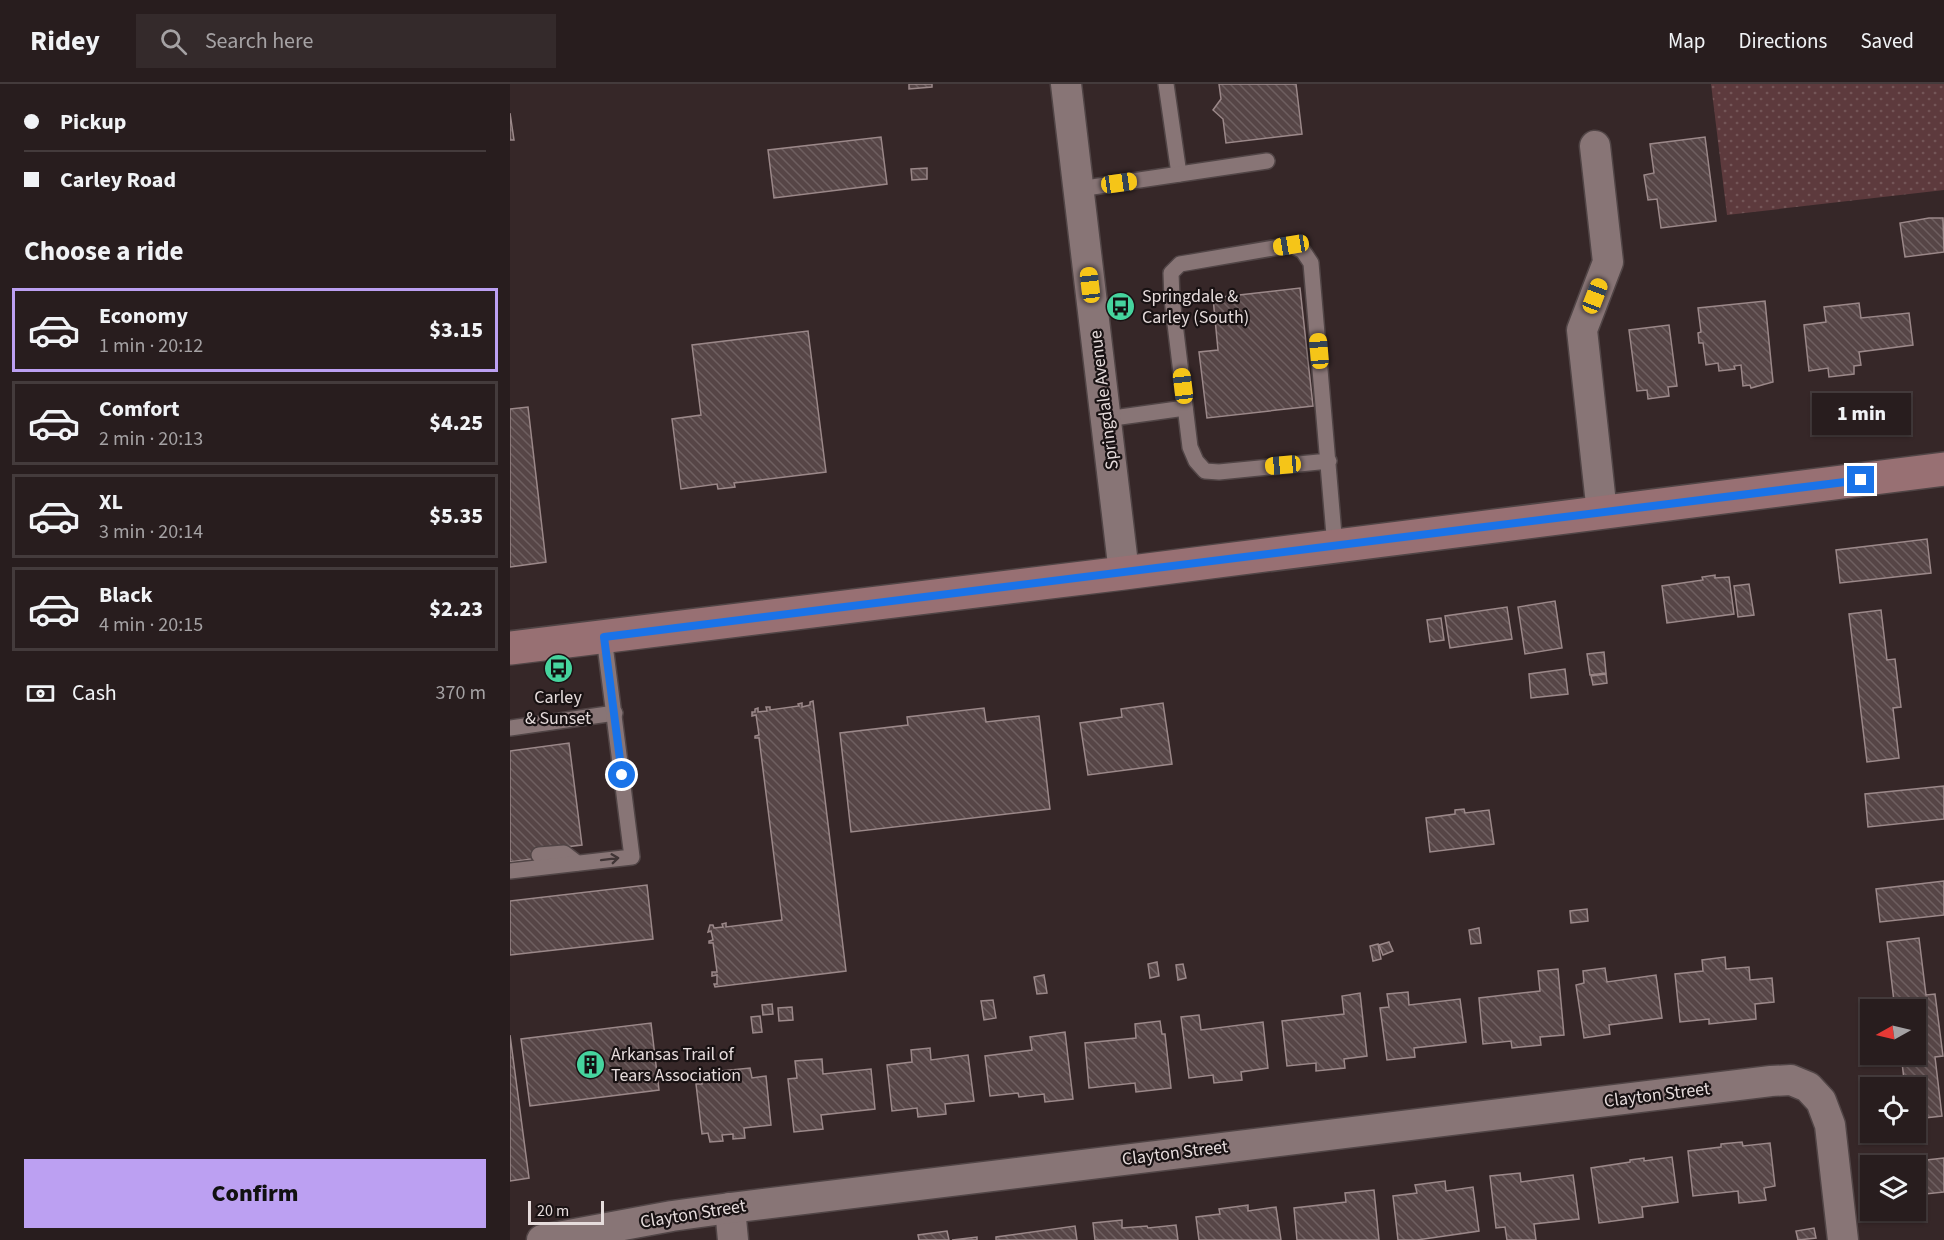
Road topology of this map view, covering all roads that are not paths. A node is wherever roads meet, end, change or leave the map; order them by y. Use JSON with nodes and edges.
{"nodes":[{"id":1,"x":1066,"y":84,"type":"edge"},
{"id":2,"x":1166,"y":84,"type":"edge"},
{"id":3,"x":1595,"y":146,"type":"dead end"},
{"id":4,"x":1267,"y":161,"type":"dead end"},
{"id":5,"x":1179,"y":174,"type":"junction"},
{"id":6,"x":1079,"y":189,"type":"junction"},
{"id":7,"x":1185,"y":408,"type":"junction"},
{"id":8,"x":1106,"y":419,"type":"junction"},
{"id":9,"x":1329,"y":461,"type":"junction"},
{"id":10,"x":1944,"y":469,"type":"edge"},
{"id":11,"x":1602,"y":513,"type":"junction"},
{"id":12,"x":1335,"y":547,"type":"junction"},
{"id":13,"x":1124,"y":573,"type":"junction"},
{"id":14,"x":604,"y":637,"type":"junction"},
{"id":15,"x":510,"y":648,"type":"edge"},
{"id":16,"x":615,"y":713,"type":"junction"},
{"id":17,"x":510,"y":728,"type":"edge"},
{"id":18,"x":539,"y":855,"type":"dead end"},
{"id":19,"x":577,"y":863,"type":"junction"},
{"id":20,"x":510,"y":871,"type":"edge"},
{"id":21,"x":730,"y":1208,"type":"junction"},
{"id":22,"x":542,"y":1240,"type":"edge"},
{"id":23,"x":734,"y":1240,"type":"edge"},
{"id":24,"x":1843,"y":1240,"type":"edge"}],
"edges":[{"from":1,"to":6,"type":"street","name":"Springdale Avenue"},
{"from":2,"to":5,"type":"lane"},
{"from":3,"to":11,"type":"street"},
{"from":4,"to":5,"type":"lane"},
{"from":5,"to":6,"type":"lane"},
{"from":6,"to":8,"type":"street","name":"Springdale Avenue"},
{"from":7,"to":8,"type":"lane"},
{"from":7,"to":9,"type":"lane"},
{"from":7,"to":9,"type":"lane"},
{"from":8,"to":13,"type":"street","name":"Springdale Avenue"},
{"from":9,"to":12,"type":"lane"},
{"from":10,"to":11,"type":"street"},
{"from":11,"to":12,"type":"street"},
{"from":12,"to":13,"type":"street"},
{"from":13,"to":14,"type":"street"},
{"from":14,"to":15,"type":"street"},
{"from":14,"to":16,"type":"lane"},
{"from":16,"to":17,"type":"lane"},
{"from":19,"to":16,"type":"lane","one_way":true},
{"from":18,"to":19,"type":"lane"},
{"from":19,"to":20,"type":"lane"},
{"from":21,"to":22,"type":"street","name":"Clayton Street"},
{"from":21,"to":23,"type":"street"},
{"from":21,"to":24,"type":"street","name":"Clayton Street"}]}
